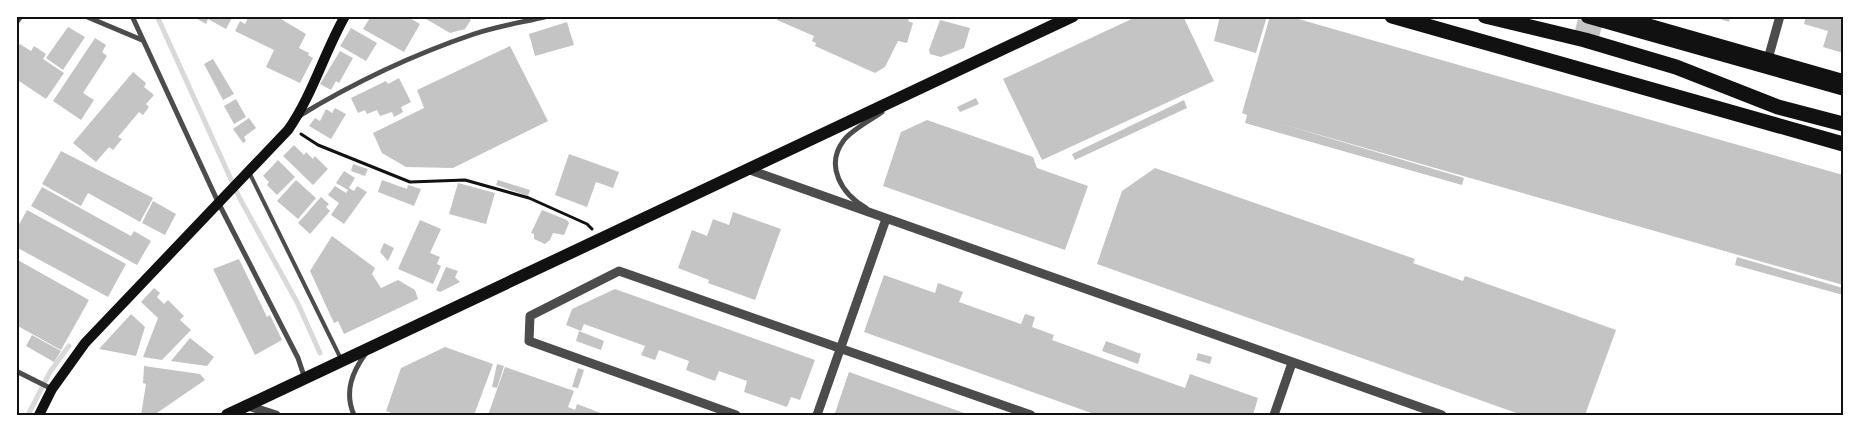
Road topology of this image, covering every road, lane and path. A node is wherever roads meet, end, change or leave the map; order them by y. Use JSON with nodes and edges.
{"nodes":[{"id":1,"x":21,"y":16,"type":"edge"},
{"id":2,"x":85,"y":16,"type":"edge"},
{"id":3,"x":132,"y":16,"type":"edge"},
{"id":4,"x":345,"y":16,"type":"edge"},
{"id":5,"x":548,"y":16,"type":"edge"},
{"id":6,"x":1073,"y":16,"type":"edge"},
{"id":7,"x":1392,"y":16,"type":"edge"},
{"id":8,"x":1407,"y":16,"type":"edge"},
{"id":9,"x":1485,"y":16,"type":"edge"},
{"id":10,"x":1580,"y":16,"type":"edge"},
{"id":11,"x":1588,"y":16,"type":"edge"},
{"id":12,"x":1619,"y":16,"type":"edge"},
{"id":13,"x":1780,"y":16,"type":"edge"},
{"id":14,"x":16,"y":23,"type":"edge"},
{"id":15,"x":143,"y":40,"type":"junction"},
{"id":16,"x":1724,"y":46,"type":"junction"},
{"id":17,"x":1768,"y":59,"type":"junction"},
{"id":18,"x":1843,"y":80,"type":"edge"},
{"id":19,"x":1843,"y":88,"type":"edge"},
{"id":20,"x":900,"y":98,"type":"junction"},
{"id":21,"x":295,"y":121,"type":"junction"},
{"id":22,"x":1843,"y":124,"type":"edge"},
{"id":23,"x":1843,"y":144,"type":"edge"},
{"id":24,"x":750,"y":170,"type":"junction"},
{"id":25,"x":246,"y":173,"type":"junction"},
{"id":26,"x":221,"y":200,"type":"junction"},
{"id":27,"x":886,"y":219,"type":"junction"},
{"id":28,"x":602,"y":240,"type":"junction"},
{"id":29,"x":841,"y":347,"type":"junction"},
{"id":30,"x":369,"y":348,"type":"junction"},
{"id":31,"x":342,"y":361,"type":"junction"},
{"id":32,"x":1292,"y":363,"type":"junction"},
{"id":33,"x":16,"y":371,"type":"edge"},
{"id":34,"x":305,"y":379,"type":"junction"},
{"id":35,"x":52,"y":389,"type":"junction"},
{"id":36,"x":245,"y":404,"type":"junction"},
{"id":37,"x":39,"y":415,"type":"edge"},
{"id":38,"x":227,"y":415,"type":"edge"},
{"id":39,"x":276,"y":415,"type":"edge"},
{"id":40,"x":354,"y":415,"type":"edge"},
{"id":41,"x":736,"y":415,"type":"edge"},
{"id":42,"x":817,"y":415,"type":"edge"},
{"id":43,"x":1031,"y":415,"type":"edge"},
{"id":44,"x":1274,"y":415,"type":"edge"},
{"id":45,"x":1442,"y":415,"type":"edge"}],
"edges":[{"from":1,"to":14,"type":"street"},
{"from":2,"to":15,"type":"street"},
{"from":3,"to":15,"type":"street"},
{"from":4,"to":21,"type":"main road"},
{"from":5,"to":21,"type":"street"},
{"from":6,"to":20,"type":"main road"},
{"from":7,"to":23,"type":"highway"},
{"from":8,"to":23,"type":"main road"},
{"from":9,"to":22,"type":"highway"},
{"from":10,"to":16,"type":"highway"},
{"from":11,"to":19,"type":"highway"},
{"from":12,"to":16,"type":"main road"},
{"from":13,"to":17,"type":"street"},
{"from":15,"to":26,"type":"street"},
{"from":16,"to":17,"type":"main road"},
{"from":17,"to":18,"type":"main road"},
{"from":20,"to":24,"type":"main road"},
{"from":20,"to":27,"type":"street"},
{"from":21,"to":25,"type":"main road"},
{"from":21,"to":28,"type":"path"},
{"from":24,"to":27,"type":"street"},
{"from":24,"to":28,"type":"main road"},
{"from":25,"to":26,"type":"main road"},
{"from":25,"to":31,"type":"lane"},
{"from":26,"to":34,"type":"street"},
{"from":26,"to":35,"type":"main road"},
{"from":27,"to":29,"type":"street"},
{"from":27,"to":32,"type":"street"},
{"from":28,"to":30,"type":"main road"},
{"from":29,"to":41,"type":"street"},
{"from":29,"to":42,"type":"street"},
{"from":29,"to":43,"type":"street"},
{"from":30,"to":31,"type":"main road"},
{"from":30,"to":40,"type":"street"},
{"from":31,"to":34,"type":"main road"},
{"from":32,"to":44,"type":"street"},
{"from":32,"to":45,"type":"street"},
{"from":33,"to":35,"type":"street"},
{"from":34,"to":36,"type":"main road"},
{"from":35,"to":37,"type":"main road"},
{"from":36,"to":38,"type":"main road"},
{"from":36,"to":39,"type":"street"}]}
